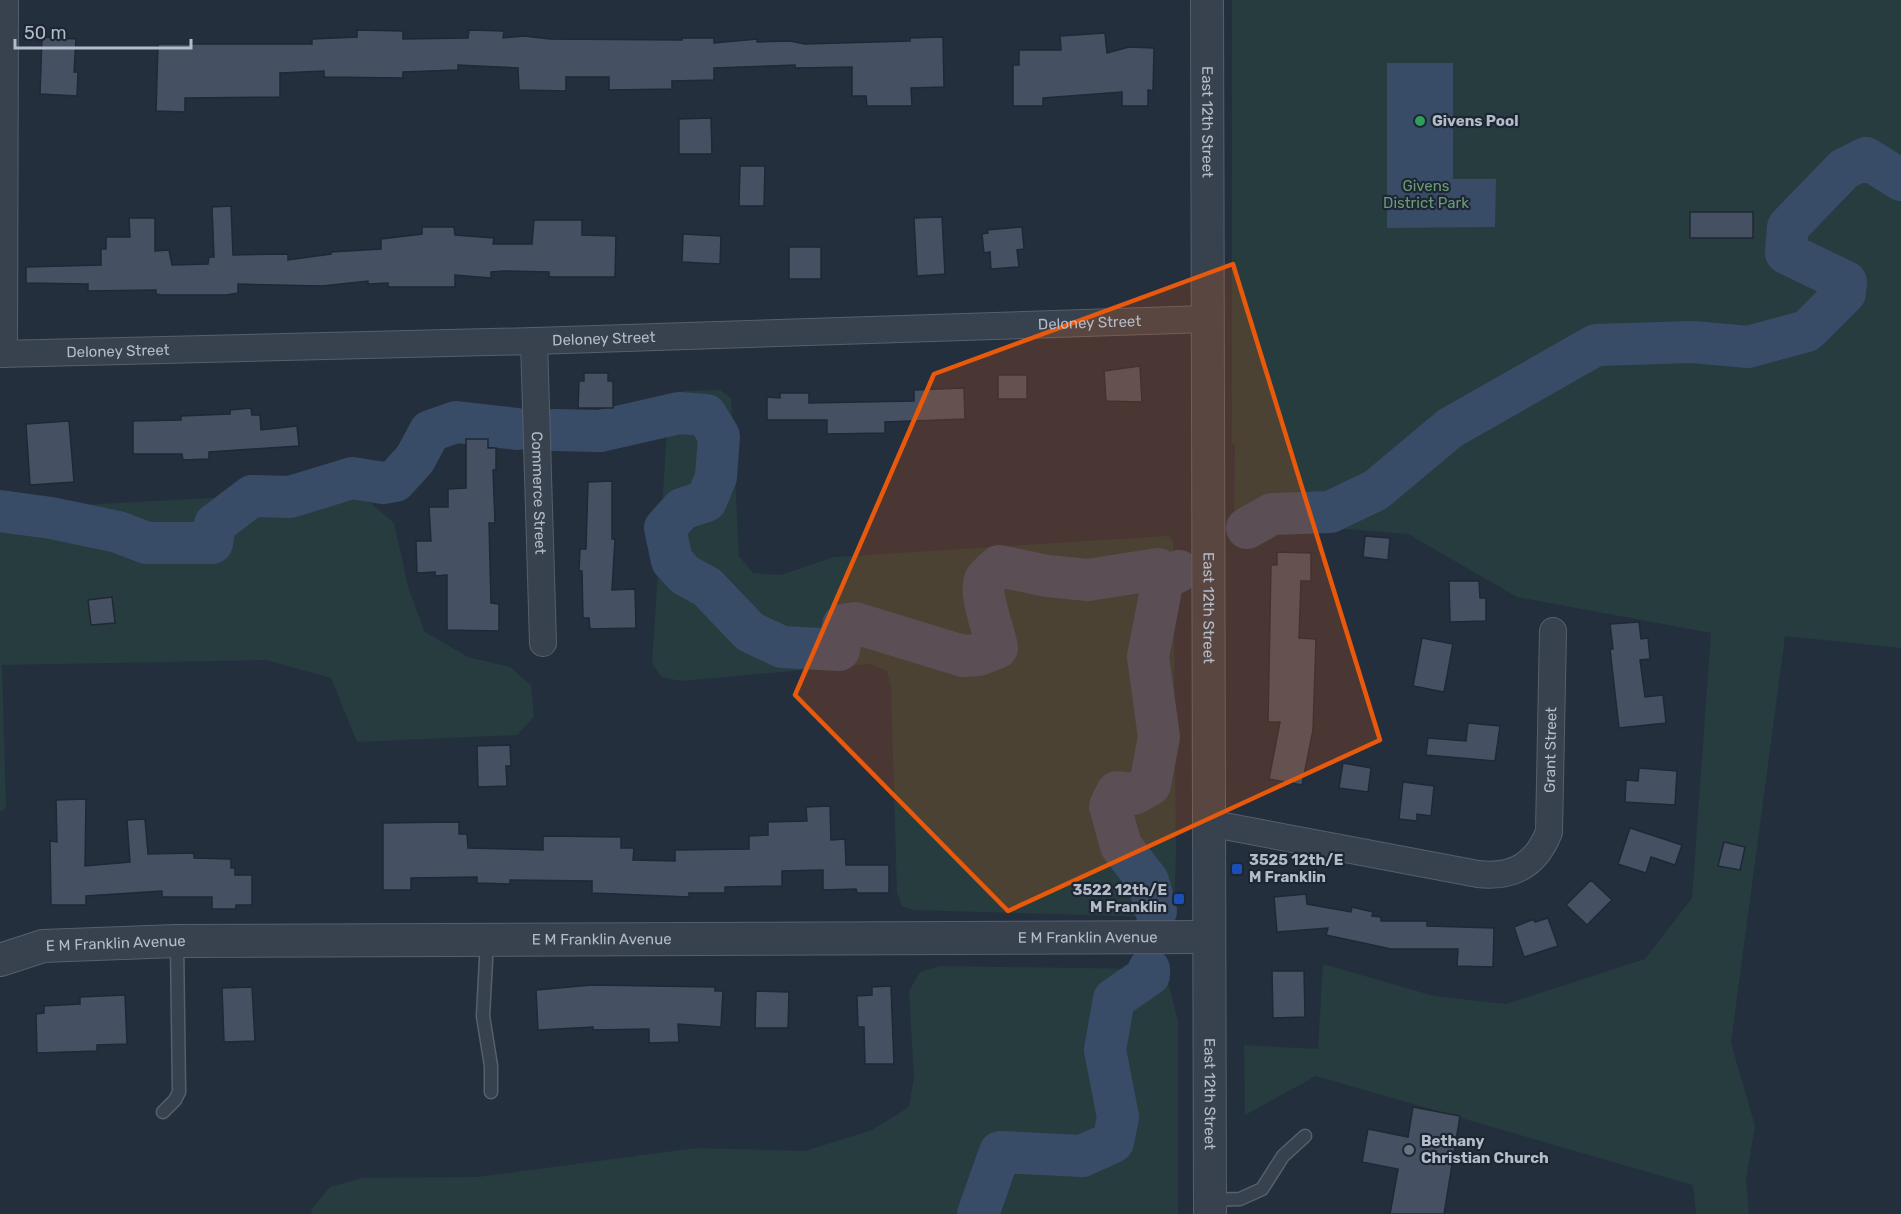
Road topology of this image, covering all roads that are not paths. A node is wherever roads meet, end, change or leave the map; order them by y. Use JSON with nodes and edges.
{"nodes":[{"id":1,"x":5,"y":0,"type":"edge"},
{"id":2,"x":1207,"y":0,"type":"edge"},
{"id":3,"x":1207,"y":319,"type":"junction"},
{"id":4,"x":534,"y":341,"type":"junction"},
{"id":5,"x":2,"y":354,"type":"edge"},
{"id":6,"x":1553,"y":631,"type":"dead end"},
{"id":7,"x":543,"y":643,"type":"dead end"},
{"id":8,"x":1208,"y":823,"type":"junction"},
{"id":9,"x":1209,"y":936,"type":"junction"},
{"id":10,"x":487,"y":939,"type":"junction"},
{"id":11,"x":177,"y":941,"type":"junction"},
{"id":12,"x":0,"y":960,"type":"edge"},
{"id":13,"x":491,"y":1092,"type":"dead end"},
{"id":14,"x":163,"y":1112,"type":"dead end"},
{"id":15,"x":1305,"y":1136,"type":"dead end"},
{"id":16,"x":1209,"y":1207,"type":"edge"}],
"edges":[{"from":1,"to":5,"type":"street"},
{"from":2,"to":3,"type":"street","name":"East 12th Street"},
{"from":3,"to":4,"type":"street","name":"Deloney Street"},
{"from":3,"to":8,"type":"street","name":"East 12th Street"},
{"from":4,"to":5,"type":"street","name":"Deloney Street"},
{"from":4,"to":7,"type":"street","name":"Commerce Street"},
{"from":6,"to":8,"type":"street","name":"Grant Street"},
{"from":8,"to":9,"type":"street","name":"East 12th Street"},
{"from":9,"to":10,"type":"street","name":"E M Franklin Avenue"},
{"from":9,"to":16,"type":"street","name":"East 12th Street"},
{"from":10,"to":11,"type":"street","name":"E M Franklin Avenue"},
{"from":10,"to":13,"type":"lane"},
{"from":11,"to":12,"type":"street","name":"E M Franklin Avenue"},
{"from":11,"to":14,"type":"lane"},
{"from":15,"to":16,"type":"lane"}]}
